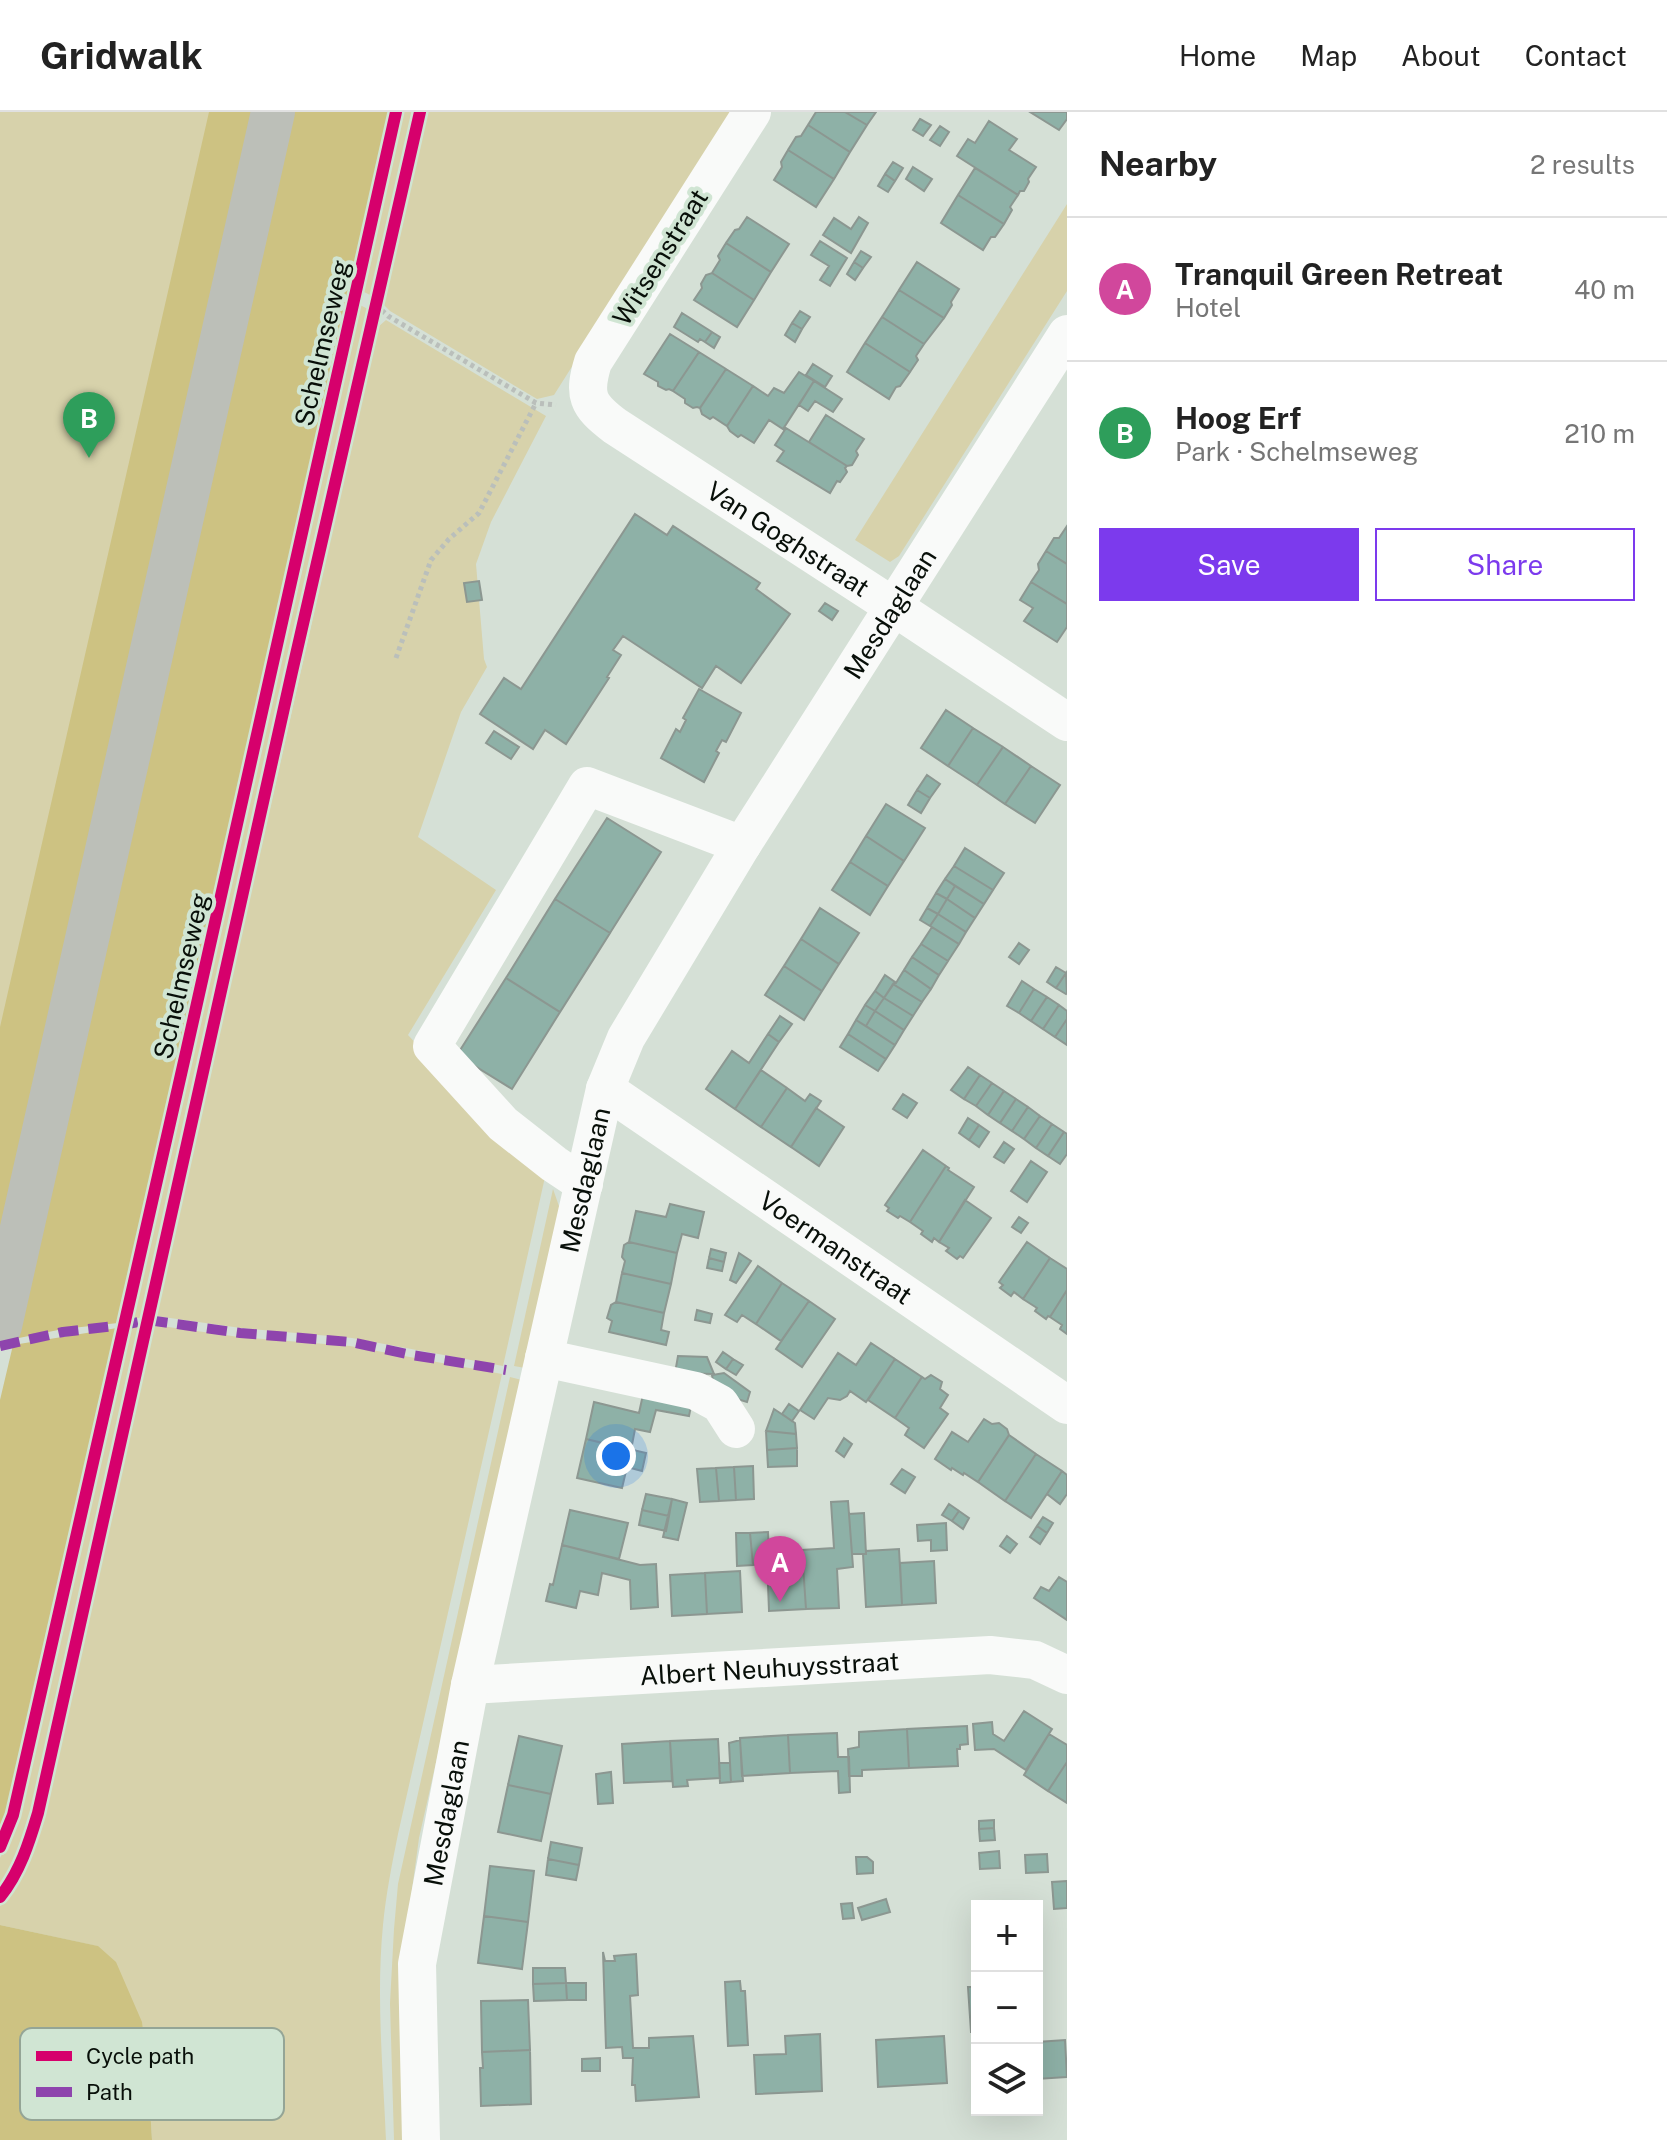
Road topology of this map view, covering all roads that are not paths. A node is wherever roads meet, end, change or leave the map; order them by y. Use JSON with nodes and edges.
{"nodes":[{"id":1,"x":273,"y":112,"type":"edge"},
{"id":2,"x":752,"y":112,"type":"edge"},
{"id":3,"x":1067,"y":334,"type":"edge"},
{"id":4,"x":593,"y":407,"type":"joint"},
{"id":5,"x":894,"y":607,"type":"junction"},
{"id":6,"x":1067,"y":722,"type":"edge"},
{"id":7,"x":742,"y":845,"type":"junction"},
{"id":8,"x":605,"y":1089,"type":"junction"},
{"id":9,"x":584,"y":1184,"type":"junction"},
{"id":10,"x":0,"y":1326,"type":"edge"},
{"id":11,"x":544,"y":1358,"type":"junction"},
{"id":12,"x":1067,"y":1405,"type":"edge"},
{"id":13,"x":736,"y":1429,"type":"dead end"},
{"id":14,"x":1067,"y":1675,"type":"edge"},
{"id":15,"x":470,"y":1685,"type":"junction"},
{"id":16,"x":421,"y":2140,"type":"edge"}],
"edges":[{"from":1,"to":10,"type":"main road"},
{"from":2,"to":4,"type":"street","name":"Witsenstraat"},
{"from":3,"to":5,"type":"street","name":"Mesdaglaan"},
{"from":4,"to":5,"type":"street","name":"Van Goghstraat"},
{"from":5,"to":6,"type":"street","name":"Van Goghstraat"},
{"from":5,"to":7,"type":"street","name":"Mesdaglaan"},
{"from":7,"to":8,"type":"street","name":"Mesdaglaan"},
{"from":7,"to":9,"type":"street"},
{"from":8,"to":9,"type":"street","name":"Mesdaglaan"},
{"from":8,"to":12,"type":"street","name":"Voermanstraat"},
{"from":9,"to":11,"type":"street","name":"Mesdaglaan"},
{"from":11,"to":13,"type":"street"},
{"from":11,"to":15,"type":"street","name":"Mesdaglaan"},
{"from":14,"to":15,"type":"street","name":"Albert Neuhuysstraat"},
{"from":15,"to":16,"type":"street","name":"Mesdaglaan"}]}
